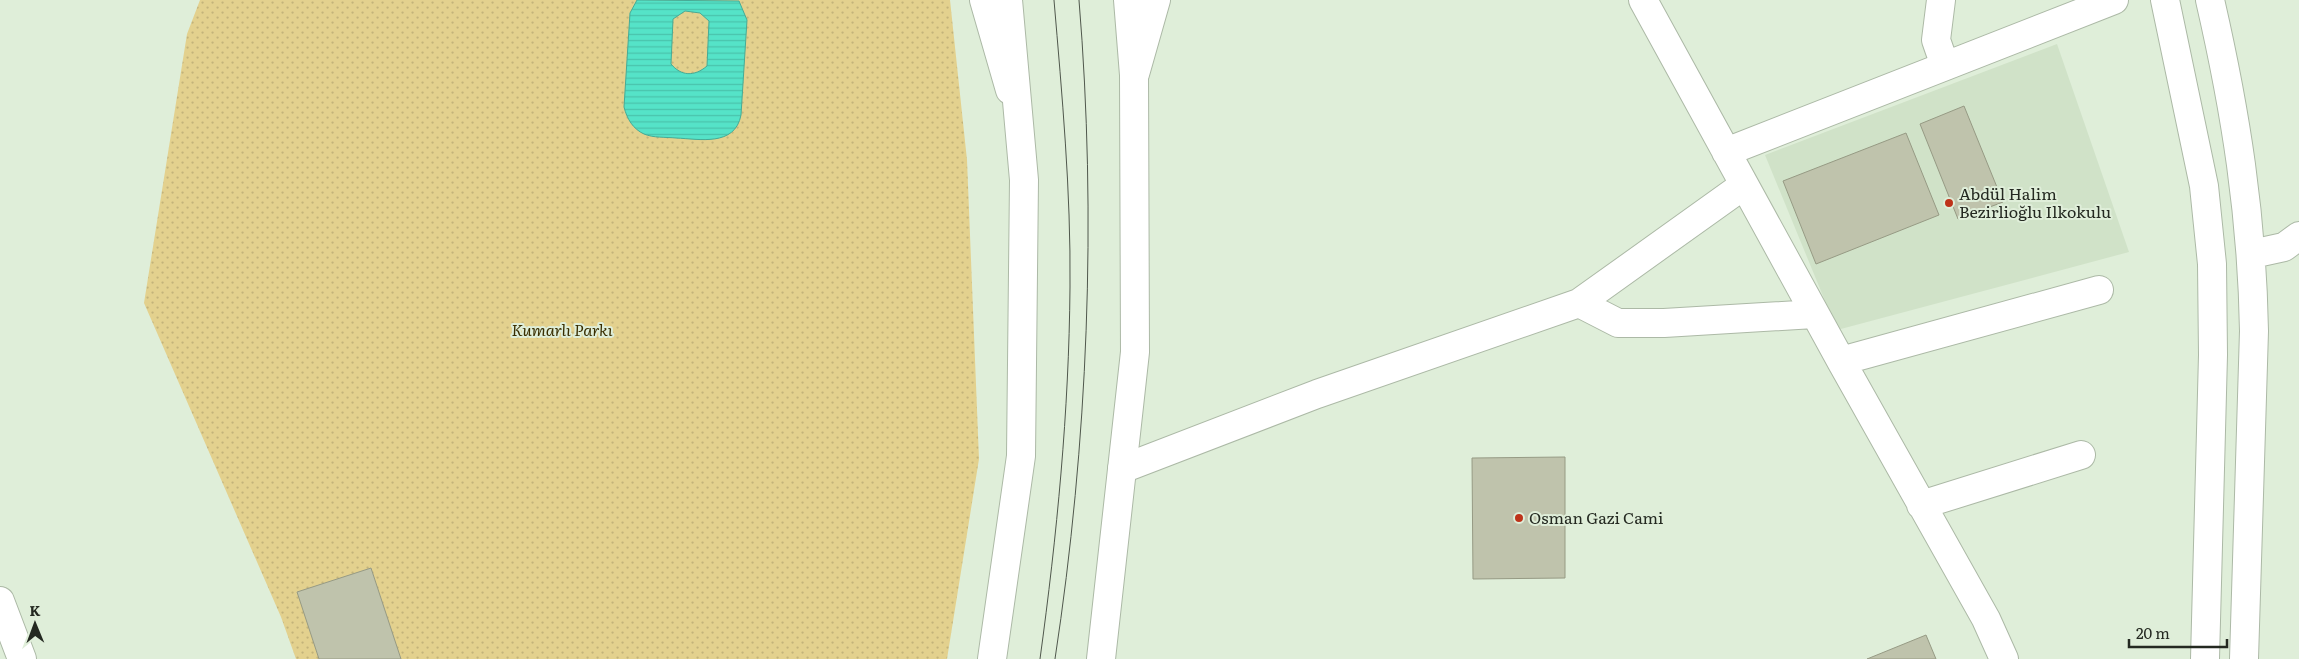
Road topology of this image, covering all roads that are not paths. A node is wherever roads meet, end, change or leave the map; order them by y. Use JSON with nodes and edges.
{"nodes":[{"id":1,"x":984,"y":0,"type":"edge"},
{"id":2,"x":1008,"y":0,"type":"edge"},
{"id":3,"x":1128,"y":0,"type":"edge"},
{"id":4,"x":1156,"y":0,"type":"edge"},
{"id":5,"x":1643,"y":0,"type":"edge"},
{"id":6,"x":1941,"y":0,"type":"edge"},
{"id":7,"x":2114,"y":0,"type":"edge"},
{"id":8,"x":2165,"y":0,"type":"edge"},
{"id":9,"x":2210,"y":0,"type":"edge"},
{"id":10,"x":1945,"y":66,"type":"junction"},
{"id":11,"x":1134,"y":75,"type":"junction"},
{"id":12,"x":1018,"y":118,"type":"junction"},
{"id":13,"x":1726,"y":152,"type":"junction"},
{"id":14,"x":1744,"y":185,"type":"junction"},
{"id":15,"x":2299,"y":236,"type":"edge"},
{"id":16,"x":2252,"y":254,"type":"junction"},
{"id":17,"x":2099,"y":290,"type":"dead end"},
{"id":18,"x":1579,"y":303,"type":"junction"},
{"id":19,"x":1814,"y":314,"type":"junction"},
{"id":20,"x":1841,"y":361,"type":"junction"},
{"id":21,"x":2081,"y":455,"type":"dead end"},
{"id":22,"x":1122,"y":469,"type":"junction"},
{"id":23,"x":1921,"y":505,"type":"junction"},
{"id":24,"x":0,"y":601,"type":"edge"},
{"id":25,"x":22,"y":659,"type":"edge"},
{"id":26,"x":992,"y":659,"type":"edge"},
{"id":27,"x":1101,"y":659,"type":"edge"},
{"id":28,"x":2004,"y":659,"type":"edge"},
{"id":29,"x":2205,"y":659,"type":"edge"},
{"id":30,"x":2244,"y":659,"type":"edge"}],
"edges":[{"from":1,"to":12,"type":"main road"},
{"from":2,"to":12,"type":"main road"},
{"from":3,"to":11,"type":"main road"},
{"from":4,"to":11,"type":"main road"},
{"from":5,"to":13,"type":"main road"},
{"from":6,"to":10,"type":"main road"},
{"from":7,"to":10,"type":"main road"},
{"from":8,"to":29,"type":"main road"},
{"from":9,"to":16,"type":"main road"},
{"from":10,"to":13,"type":"main road"},
{"from":11,"to":22,"type":"main road"},
{"from":12,"to":26,"type":"main road"},
{"from":13,"to":14,"type":"main road"},
{"from":14,"to":18,"type":"main road"},
{"from":14,"to":19,"type":"main road"},
{"from":15,"to":16,"type":"main road"},
{"from":16,"to":30,"type":"main road"},
{"from":17,"to":20,"type":"main road"},
{"from":18,"to":19,"type":"main road"},
{"from":18,"to":22,"type":"main road"},
{"from":19,"to":20,"type":"main road"},
{"from":20,"to":23,"type":"main road"},
{"from":21,"to":23,"type":"main road"},
{"from":22,"to":27,"type":"main road"},
{"from":23,"to":28,"type":"main road"},
{"from":24,"to":25,"type":"main road"}]}
